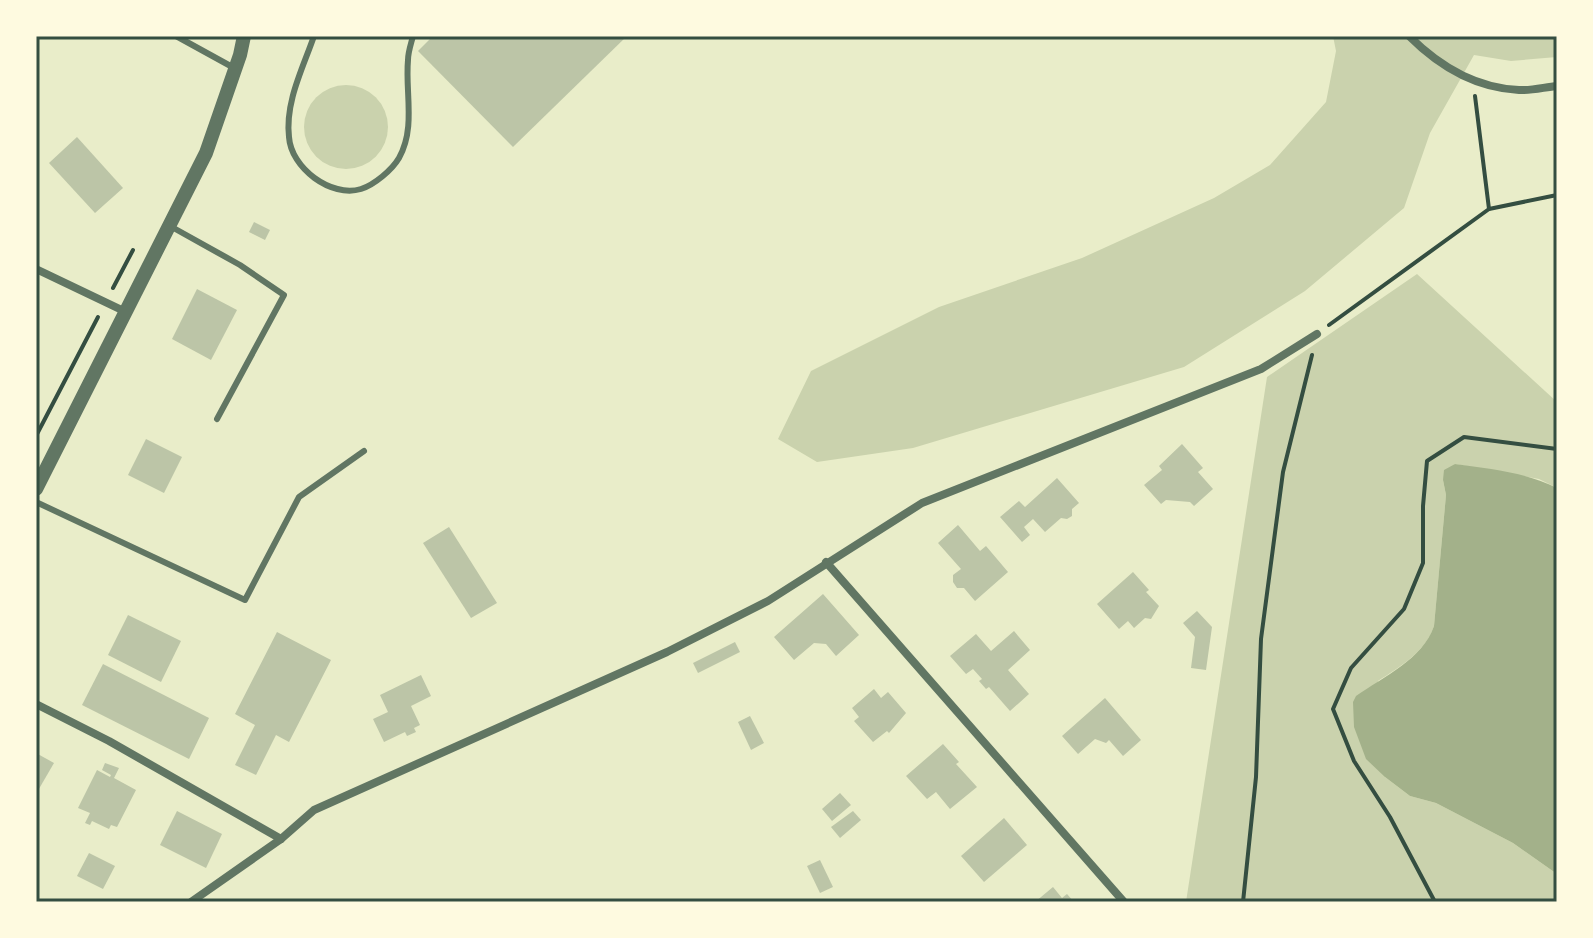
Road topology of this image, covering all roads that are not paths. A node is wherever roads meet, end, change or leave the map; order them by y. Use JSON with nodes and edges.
{"nodes":[{"id":1,"x":176,"y":36,"type":"edge"},
{"id":2,"x":244,"y":36,"type":"edge"},
{"id":3,"x":314,"y":36,"type":"edge"},
{"id":4,"x":413,"y":36,"type":"edge"},
{"id":5,"x":1409,"y":36,"type":"edge"},
{"id":6,"x":236,"y":69,"type":"junction"},
{"id":7,"x":1557,"y":86,"type":"edge"},
{"id":8,"x":170,"y":226,"type":"junction"},
{"id":9,"x":36,"y":269,"type":"edge"},
{"id":10,"x":126,"y":312,"type":"junction"},
{"id":11,"x":1317,"y":334,"type":"road end"},
{"id":12,"x":217,"y":419,"type":"dead end"},
{"id":13,"x":364,"y":451,"type":"dead end"},
{"id":14,"x":36,"y":489,"type":"edge"},
{"id":15,"x":36,"y":502,"type":"edge"},
{"id":16,"x":826,"y":562,"type":"junction"},
{"id":17,"x":36,"y":704,"type":"edge"},
{"id":18,"x":281,"y":839,"type":"junction"},
{"id":19,"x":191,"y":902,"type":"edge"},
{"id":20,"x":1124,"y":902,"type":"edge"}],
"edges":[{"from":1,"to":6,"type":"lane"},
{"from":2,"to":6,"type":"street"},
{"from":3,"to":4,"type":"lane"},
{"from":5,"to":7,"type":"street"},
{"from":6,"to":8,"type":"street"},
{"from":8,"to":10,"type":"street"},
{"from":8,"to":12,"type":"lane"},
{"from":9,"to":10,"type":"street"},
{"from":10,"to":14,"type":"street"},
{"from":11,"to":16,"type":"street"},
{"from":13,"to":15,"type":"lane"},
{"from":16,"to":18,"type":"street"},
{"from":16,"to":20,"type":"street"},
{"from":17,"to":18,"type":"street"},
{"from":18,"to":19,"type":"street"}]}
